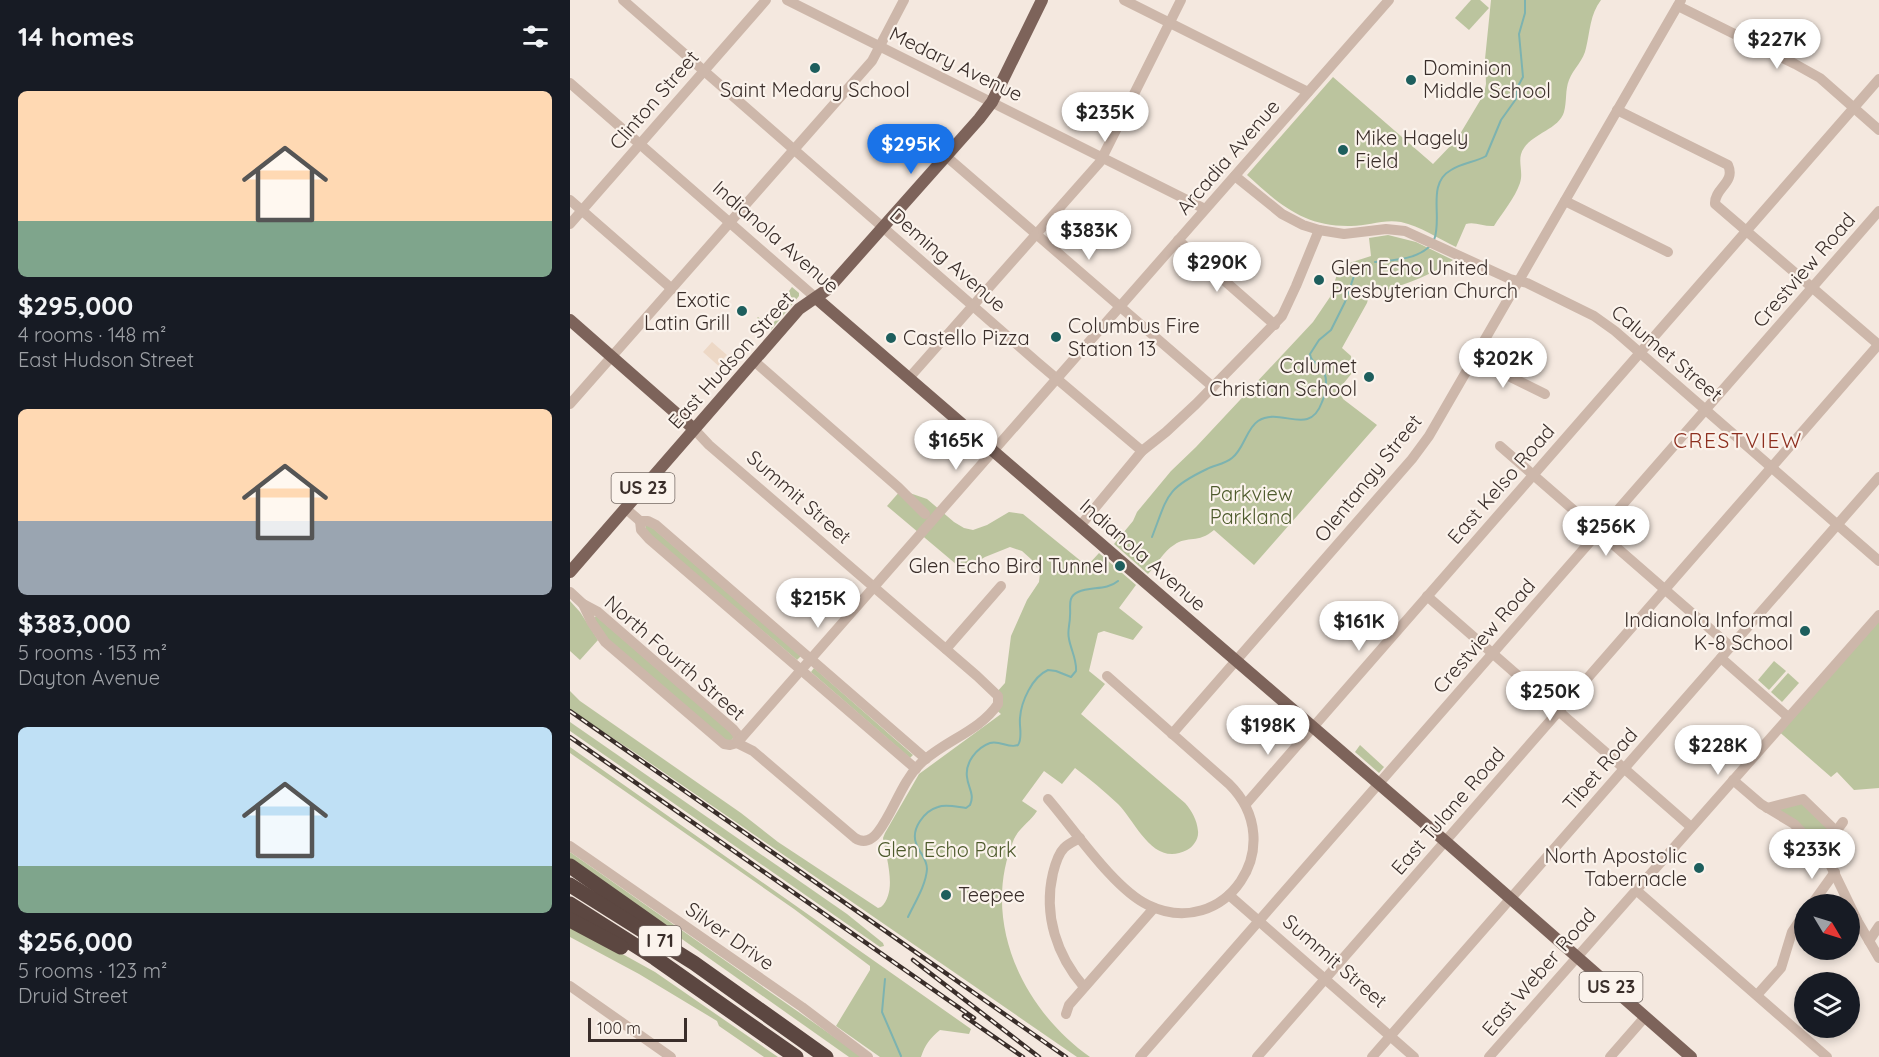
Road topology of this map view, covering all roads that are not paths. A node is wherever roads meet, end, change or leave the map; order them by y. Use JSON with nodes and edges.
{"nodes":[{"id":1,"x":623,"y":0,"type":"edge"},
{"id":2,"x":766,"y":0,"type":"edge"},
{"id":3,"x":787,"y":0,"type":"edge"},
{"id":4,"x":904,"y":0,"type":"edge"},
{"id":5,"x":1042,"y":0,"type":"edge"},
{"id":6,"x":1124,"y":0,"type":"edge"},
{"id":7,"x":1181,"y":0,"type":"edge"},
{"id":8,"x":1389,"y":0,"type":"edge"},
{"id":9,"x":1679,"y":3,"type":"edge"},
{"id":10,"x":1170,"y":23,"type":"junction"},
{"id":11,"x":881,"y":47,"type":"junction"},
{"id":12,"x":703,"y":71,"type":"junction"},
{"id":13,"x":1879,"y":79,"type":"edge"},
{"id":14,"x":570,"y":83,"type":"edge"},
{"id":15,"x":1308,"y":92,"type":"junction"},
{"id":16,"x":992,"y":102,"type":"junction"},
{"id":17,"x":1853,"y":108,"type":"junction"},
{"id":18,"x":1617,"y":110,"type":"junction"},
{"id":19,"x":1879,"y":130,"type":"edge"},
{"id":20,"x":640,"y":144,"type":"junction"},
{"id":21,"x":794,"y":149,"type":"junction"},
{"id":22,"x":946,"y":157,"type":"junction"},
{"id":23,"x":1103,"y":158,"type":"junction"},
{"id":24,"x":1235,"y":176,"type":"junction"},
{"id":25,"x":570,"y":200,"type":"edge"},
{"id":26,"x":1565,"y":201,"type":"junction"},
{"id":27,"x":1205,"y":209,"type":"junction"},
{"id":28,"x":582,"y":210,"type":"junction"},
{"id":29,"x":1879,"y":211,"type":"edge"},
{"id":30,"x":729,"y":222,"type":"junction"},
{"id":31,"x":570,"y":224,"type":"edge"},
{"id":32,"x":884,"y":228,"type":"junction"},
{"id":33,"x":1318,"y":230,"type":"junction"},
{"id":34,"x":1746,"y":230,"type":"junction"},
{"id":35,"x":1036,"y":234,"type":"junction"},
{"id":36,"x":1178,"y":240,"type":"junction"},
{"id":37,"x":1668,"y":252,"type":"dead end"},
{"id":38,"x":1519,"y":281,"type":"junction"},
{"id":39,"x":1813,"y":287,"type":"junction"},
{"id":40,"x":672,"y":289,"type":"junction"},
{"id":41,"x":816,"y":298,"type":"junction"},
{"id":42,"x":973,"y":306,"type":"junction"},
{"id":43,"x":1120,"y":307,"type":"junction"},
{"id":44,"x":570,"y":320,"type":"edge"},
{"id":45,"x":1275,"y":325,"type":"junction"},
{"id":46,"x":1879,"y":344,"type":"edge"},
{"id":47,"x":1640,"y":353,"type":"junction"},
{"id":48,"x":612,"y":357,"type":"junction"},
{"id":49,"x":1474,"y":359,"type":"junction"},
{"id":50,"x":754,"y":361,"type":"junction"},
{"id":51,"x":909,"y":378,"type":"junction"},
{"id":52,"x":1057,"y":378,"type":"junction"},
{"id":53,"x":1213,"y":387,"type":"junction"},
{"id":54,"x":1545,"y":394,"type":"dead end"},
{"id":55,"x":570,"y":404,"type":"edge"},
{"id":56,"x":1706,"y":409,"type":"junction"},
{"id":57,"x":694,"y":429,"type":"junction"},
{"id":58,"x":1500,"y":446,"type":"dead end"},
{"id":59,"x":993,"y":451,"type":"junction"},
{"id":60,"x":1142,"y":451,"type":"junction"},
{"id":61,"x":1772,"y":467,"type":"junction"},
{"id":62,"x":1533,"y":475,"type":"junction"},
{"id":63,"x":1879,"y":477,"type":"edge"},
{"id":64,"x":625,"y":508,"type":"junction"},
{"id":65,"x":925,"y":514,"type":"dead end"},
{"id":66,"x":640,"y":521,"type":"junction"},
{"id":67,"x":1838,"y":524,"type":"junction"},
{"id":68,"x":1080,"y":526,"type":"junction"},
{"id":69,"x":1599,"y":532,"type":"junction"},
{"id":70,"x":1879,"y":561,"type":"edge"},
{"id":71,"x":570,"y":572,"type":"edge"},
{"id":72,"x":1001,"y":586,"type":"dead end"},
{"id":73,"x":873,"y":587,"type":"junction"},
{"id":74,"x":1665,"y":589,"type":"junction"},
{"id":75,"x":570,"y":592,"type":"edge"},
{"id":76,"x":1427,"y":596,"type":"junction"},
{"id":77,"x":584,"y":604,"type":"junction"},
{"id":78,"x":1879,"y":615,"type":"edge"},
{"id":79,"x":1731,"y":646,"type":"junction"},
{"id":80,"x":946,"y":649,"type":"junction"},
{"id":81,"x":1492,"y":653,"type":"junction"},
{"id":82,"x":811,"y":658,"type":"junction"},
{"id":83,"x":1721,"y":658,"type":"junction"},
{"id":84,"x":1236,"y":661,"type":"junction"},
{"id":85,"x":801,"y":670,"type":"junction"},
{"id":86,"x":1107,"y":676,"type":"dead end"},
{"id":87,"x":1558,"y":711,"type":"junction"},
{"id":88,"x":1788,"y":717,"type":"junction"},
{"id":89,"x":1313,"y":727,"type":"junction"},
{"id":90,"x":1172,"y":734,"type":"junction"},
{"id":91,"x":737,"y":743,"type":"junction"},
{"id":92,"x":926,"y":759,"type":"junction"},
{"id":93,"x":916,"y":769,"type":"junction"},
{"id":94,"x":1624,"y":769,"type":"junction"},
{"id":95,"x":1733,"y":780,"type":"junction"},
{"id":96,"x":1379,"y":784,"type":"junction"},
{"id":97,"x":1048,"y":799,"type":"dead end"},
{"id":98,"x":1246,"y":804,"type":"junction"},
{"id":99,"x":1767,"y":808,"type":"junction"},
{"id":100,"x":1691,"y":827,"type":"junction"},
{"id":101,"x":1080,"y":838,"type":"junction"},
{"id":102,"x":1445,"y":841,"type":"junction"},
{"id":103,"x":570,"y":846,"type":"edge"},
{"id":104,"x":1821,"y":852,"type":"junction"},
{"id":105,"x":570,"y":866,"type":"edge"},
{"id":106,"x":1835,"y":872,"type":"junction"},
{"id":107,"x":570,"y":885,"type":"edge"},
{"id":108,"x":1636,"y":890,"type":"junction"},
{"id":109,"x":1819,"y":894,"type":"edge"},
{"id":110,"x":1229,"y":895,"type":"junction"},
{"id":111,"x":1511,"y":898,"type":"junction"},
{"id":112,"x":570,"y":904,"type":"edge"},
{"id":113,"x":1154,"y":908,"type":"junction"},
{"id":114,"x":570,"y":920,"type":"edge"},
{"id":115,"x":1259,"y":920,"type":"junction"},
{"id":116,"x":1879,"y":926,"type":"edge"},
{"id":117,"x":1794,"y":929,"type":"edge"},
{"id":118,"x":1869,"y":941,"type":"junction"},
{"id":119,"x":1577,"y":957,"type":"junction"},
{"id":120,"x":1879,"y":958,"type":"edge"},
{"id":121,"x":1325,"y":979,"type":"junction"},
{"id":122,"x":570,"y":986,"type":"edge"},
{"id":123,"x":1084,"y":987,"type":"junction"},
{"id":124,"x":706,"y":993,"type":"junction"},
{"id":125,"x":1757,"y":995,"type":"junction"},
{"id":126,"x":747,"y":1001,"type":"junction"},
{"id":127,"x":1066,"y":1014,"type":"dead end"},
{"id":128,"x":1645,"y":1017,"type":"junction"},
{"id":129,"x":1390,"y":1036,"type":"junction"},
{"id":130,"x":671,"y":1057,"type":"edge"},
{"id":131,"x":796,"y":1057,"type":"edge"},
{"id":132,"x":826,"y":1057,"type":"edge"},
{"id":133,"x":868,"y":1057,"type":"edge"},
{"id":134,"x":1140,"y":1057,"type":"edge"},
{"id":135,"x":1257,"y":1057,"type":"edge"},
{"id":136,"x":1372,"y":1057,"type":"edge"},
{"id":137,"x":1414,"y":1057,"type":"edge"},
{"id":138,"x":1488,"y":1057,"type":"edge"},
{"id":139,"x":1610,"y":1057,"type":"edge"},
{"id":140,"x":1690,"y":1057,"type":"edge"},
{"id":141,"x":1827,"y":1057,"type":"edge"}],
"edges":[{"from":1,"to":12,"type":"street","name":"Deming Avenue"},
{"from":2,"to":12,"type":"street","name":"Clinton Street"},
{"from":3,"to":11,"type":"street","name":"Medary Avenue"},
{"from":4,"to":11,"type":"street"},
{"from":5,"to":16,"type":"main road","name":"East Hudson Street"},
{"from":6,"to":10,"type":"street"},
{"from":7,"to":10,"type":"street"},
{"from":8,"to":15,"type":"street","name":"Arcadia Avenue"},
{"from":9,"to":17,"type":"street"},
{"from":9,"to":18,"type":"street","name":"Olentangy Street"},
{"from":10,"to":15,"type":"street"},
{"from":10,"to":23,"type":"street"},
{"from":11,"to":16,"type":"street","name":"Medary Avenue"},
{"from":11,"to":21,"type":"street"},
{"from":12,"to":20,"type":"street","name":"Clinton Street"},
{"from":12,"to":21,"type":"street","name":"Deming Avenue"},
{"from":13,"to":17,"type":"street","name":"East Kelso Road"},
{"from":14,"to":20,"type":"street","name":"Indianola Avenue"},
{"from":15,"to":24,"type":"street","name":"Arcadia Avenue"},
{"from":16,"to":22,"type":"main road","name":"East Hudson Street"},
{"from":16,"to":23,"type":"street","name":"Medary Avenue"},
{"from":17,"to":19,"type":"street"},
{"from":17,"to":34,"type":"street","name":"East Kelso Road"},
{"from":18,"to":26,"type":"street","name":"Olentangy Street"},
{"from":18,"to":34,"type":"street"},
{"from":20,"to":28,"type":"street","name":"Clinton Street"},
{"from":20,"to":30,"type":"street","name":"Indianola Avenue"},
{"from":21,"to":30,"type":"street"},
{"from":21,"to":32,"type":"street","name":"Deming Avenue"},
{"from":22,"to":32,"type":"main road","name":"East Hudson Street"},
{"from":22,"to":35,"type":"street"},
{"from":23,"to":27,"type":"street","name":"Medary Avenue"},
{"from":23,"to":35,"type":"street"},
{"from":24,"to":27,"type":"street","name":"Arcadia Avenue"},
{"from":24,"to":33,"type":"street","name":"Calumet Street"},
{"from":25,"to":28,"type":"street"},
{"from":26,"to":37,"type":"street"},
{"from":26,"to":38,"type":"street","name":"Olentangy Street"},
{"from":27,"to":36,"type":"street","name":"Arcadia Avenue"},
{"from":28,"to":31,"type":"street","name":"Clinton Street"},
{"from":28,"to":40,"type":"street"},
{"from":29,"to":39,"type":"street","name":"Crestview Road"},
{"from":30,"to":40,"type":"street"},
{"from":30,"to":41,"type":"street","name":"Indianola Avenue"},
{"from":32,"to":41,"type":"main road","name":"East Hudson Street"},
{"from":32,"to":42,"type":"street","name":"Deming Avenue"},
{"from":33,"to":38,"type":"street","name":"Calumet Street"},
{"from":33,"to":45,"type":"street"},
{"from":34,"to":39,"type":"street"},
{"from":34,"to":47,"type":"street","name":"East Kelso Road"},
{"from":35,"to":42,"type":"street"},
{"from":35,"to":43,"type":"street"},
{"from":36,"to":43,"type":"street","name":"Arcadia Avenue"},
{"from":36,"to":45,"type":"street"},
{"from":38,"to":47,"type":"street","name":"Calumet Street"},
{"from":38,"to":49,"type":"street","name":"Olentangy Street"},
{"from":39,"to":46,"type":"street"},
{"from":39,"to":56,"type":"street","name":"Crestview Road"},
{"from":40,"to":48,"type":"street"},
{"from":41,"to":50,"type":"main road","name":"East Hudson Street","number":"US 23"},
{"from":41,"to":51,"type":"main road","name":"Indianola Avenue","number":"US 23"},
{"from":42,"to":51,"type":"street"},
{"from":42,"to":52,"type":"street","name":"Deming Avenue"},
{"from":43,"to":52,"type":"street","name":"Arcadia Avenue"},
{"from":43,"to":53,"type":"street"},
{"from":44,"to":48,"type":"main road","name":"Summit Street"},
{"from":45,"to":53,"type":"street"},
{"from":46,"to":61,"type":"street","name":"East Tulane Road"},
{"from":47,"to":56,"type":"street","name":"Calumet Street"},
{"from":47,"to":62,"type":"street","name":"East Kelso Road"},
{"from":48,"to":55,"type":"street"},
{"from":48,"to":57,"type":"main road","name":"Summit Street"},
{"from":49,"to":54,"type":"street"},
{"from":49,"to":84,"type":"street","name":"Olentangy Street"},
{"from":50,"to":57,"type":"main road","name":"East Hudson Street","number":"US 23"},
{"from":50,"to":65,"type":"street"},
{"from":51,"to":59,"type":"main road","name":"Indianola Avenue","number":"US 23"},
{"from":52,"to":59,"type":"street","name":"Arcadia Avenue"},
{"from":52,"to":60,"type":"street","name":"Deming Avenue"},
{"from":53,"to":60,"type":"street"},
{"from":56,"to":61,"type":"street","name":"Calumet Street"},
{"from":56,"to":69,"type":"street","name":"Crestview Road"},
{"from":57,"to":64,"type":"main road","name":"East Hudson Street","number":"US 23"},
{"from":57,"to":73,"type":"street","name":"Summit Street"},
{"from":58,"to":62,"type":"street"},
{"from":59,"to":68,"type":"main road","name":"Indianola Avenue","number":"US 23"},
{"from":59,"to":73,"type":"street","name":"Arcadia Avenue"},
{"from":60,"to":68,"type":"street"},
{"from":61,"to":67,"type":"street","name":"Calumet Street"},
{"from":61,"to":74,"type":"street","name":"East Tulane Road"},
{"from":62,"to":69,"type":"street"},
{"from":62,"to":76,"type":"street","name":"East Kelso Road"},
{"from":63,"to":67,"type":"street","name":"Tibet Road"},
{"from":64,"to":66,"type":"street"},
{"from":64,"to":71,"type":"main road","name":"East Hudson Street","number":"US 23"},
{"from":66,"to":82,"type":"street"},
{"from":66,"to":85,"type":"street"},
{"from":67,"to":70,"type":"street","name":"Calumet Street"},
{"from":67,"to":79,"type":"street","name":"Tibet Road"},
{"from":68,"to":84,"type":"main road","name":"Indianola Avenue","number":"US 23"},
{"from":69,"to":74,"type":"street"},
{"from":69,"to":81,"type":"street","name":"Crestview Road"},
{"from":72,"to":80,"type":"street"},
{"from":73,"to":80,"type":"street","name":"Summit Street"},
{"from":73,"to":82,"type":"street","name":"Arcadia Avenue"},
{"from":74,"to":79,"type":"street"},
{"from":74,"to":87,"type":"street","name":"East Tulane Road"},
{"from":75,"to":77,"type":"street","name":"North Fourth Street"},
{"from":76,"to":81,"type":"street"},
{"from":76,"to":89,"type":"street","name":"East Kelso Road"},
{"from":77,"to":91,"type":"street","name":"North Fourth Street"},
{"from":77,"to":91,"type":"street","name":"North Fourth Street"},
{"from":78,"to":88,"type":"street","name":"East Weber Road"},
{"from":79,"to":83,"type":"street","name":"Tibet Road"},
{"from":80,"to":92,"type":"street","name":"Summit Street"},
{"from":81,"to":87,"type":"street"},
{"from":81,"to":96,"type":"street","name":"Crestview Road"},
{"from":82,"to":85,"type":"street","name":"Arcadia Avenue"},
{"from":82,"to":92,"type":"street"},
{"from":83,"to":88,"type":"street"},
{"from":83,"to":94,"type":"street","name":"Tibet Road"},
{"from":84,"to":89,"type":"main road","name":"Indianola Avenue","number":"US 23"},
{"from":84,"to":90,"type":"street","name":"Olentangy Street"},
{"from":85,"to":91,"type":"street","name":"Arcadia Avenue"},
{"from":85,"to":93,"type":"street"},
{"from":86,"to":90,"type":"street"},
{"from":87,"to":94,"type":"street"},
{"from":87,"to":102,"type":"street","name":"East Tulane Road"},
{"from":88,"to":95,"type":"street","name":"East Weber Road"},
{"from":89,"to":96,"type":"main road","name":"Indianola Avenue","number":"US 23"},
{"from":89,"to":98,"type":"street","name":"East Kelso Road"},
{"from":90,"to":98,"type":"street"},
{"from":91,"to":93,"type":"street","name":"North Fourth Street"},
{"from":92,"to":93,"type":"street"},
{"from":94,"to":100,"type":"street"},
{"from":94,"to":111,"type":"street","name":"Tibet Road"},
{"from":95,"to":99,"type":"street"},
{"from":95,"to":100,"type":"street","name":"East Weber Road"},
{"from":96,"to":102,"type":"main road","name":"Indianola Avenue","number":"US 23"},
{"from":96,"to":115,"type":"street","name":"Crestview Road"},
{"from":97,"to":101,"type":"street"},
{"from":98,"to":110,"type":"street"},
{"from":99,"to":104,"type":"street"},
{"from":99,"to":104,"type":"street"},
{"from":100,"to":108,"type":"street","name":"East Weber Road"},
{"from":101,"to":113,"type":"street"},
{"from":101,"to":123,"type":"street"},
{"from":102,"to":111,"type":"main road","name":"Indianola Avenue","number":"US 23"},
{"from":102,"to":121,"type":"street","name":"East Tulane Road"},
{"from":103,"to":133,"type":"street","name":"Silver Drive"},
{"from":104,"to":106,"type":"street"},
{"from":105,"to":126,"type":"highway"},
{"from":106,"to":109,"type":"street"},
{"from":106,"to":118,"type":"street"},
{"from":107,"to":126,"type":"highway","number":"I 71"},
{"from":108,"to":119,"type":"street","name":"East Weber Road"},
{"from":108,"to":125,"type":"street"},
{"from":110,"to":113,"type":"street"},
{"from":110,"to":115,"type":"street","name":"Summit Street"},
{"from":111,"to":119,"type":"main road","name":"Indianola Avenue","number":"US 23"},
{"from":111,"to":129,"type":"street","name":"Tibet Road"},
{"from":112,"to":124,"type":"highway","number":"I 71"},
{"from":113,"to":123,"type":"street"},
{"from":114,"to":124,"type":"highway"},
{"from":115,"to":121,"type":"street","name":"Summit Street"},
{"from":115,"to":134,"type":"street","name":"Crestview Road"},
{"from":116,"to":118,"type":"street"},
{"from":117,"to":125,"type":"street"},
{"from":118,"to":120,"type":"street"},
{"from":119,"to":128,"type":"main road","name":"Indianola Avenue","number":"US 23"},
{"from":119,"to":138,"type":"street","name":"East Weber Road"},
{"from":121,"to":129,"type":"street","name":"Summit Street"},
{"from":121,"to":135,"type":"street","name":"East Tulane Road"},
{"from":122,"to":130,"type":"street"},
{"from":123,"to":127,"type":"street"},
{"from":124,"to":131,"type":"highway","number":"I 71"},
{"from":125,"to":141,"type":"street"},
{"from":126,"to":132,"type":"highway","number":"I 71"},
{"from":128,"to":139,"type":"street"},
{"from":128,"to":140,"type":"main road","name":"Indianola Avenue","number":"US 23"},
{"from":129,"to":136,"type":"street","name":"Tibet Road"},
{"from":129,"to":137,"type":"street","name":"Summit Street"}]}
